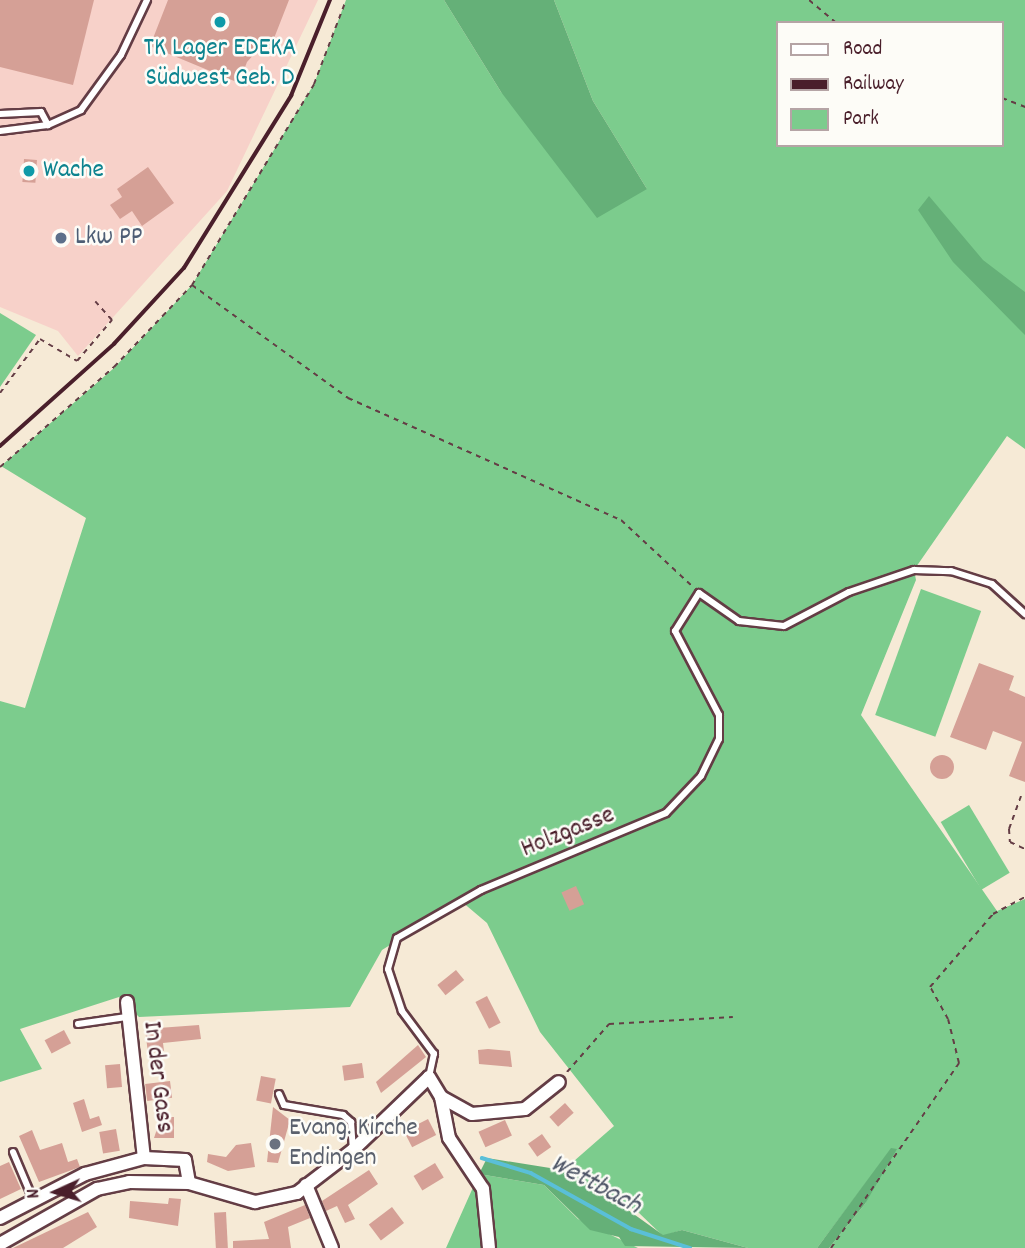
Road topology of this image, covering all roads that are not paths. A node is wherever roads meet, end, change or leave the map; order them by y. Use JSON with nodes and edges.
{"nodes":[{"id":1,"x":147,"y":0,"type":"edge"},
{"id":2,"x":0,"y":114,"type":"edge"},
{"id":3,"x":48,"y":125,"type":"junction"},
{"id":4,"x":0,"y":131,"type":"edge"},
{"id":5,"x":1025,"y":614,"type":"edge"},
{"id":6,"x":127,"y":1002,"type":"dead end"},
{"id":7,"x":125,"y":1017,"type":"junction"},
{"id":8,"x":78,"y":1024,"type":"dead end"},
{"id":9,"x":429,"y":1077,"type":"junction"},
{"id":10,"x":559,"y":1083,"type":"road end"},
{"id":11,"x":279,"y":1094,"type":"dead end"},
{"id":12,"x":441,"y":1097,"type":"junction"},
{"id":13,"x":353,"y":1150,"type":"junction"},
{"id":14,"x":13,"y":1152,"type":"dead end"},
{"id":15,"x":144,"y":1158,"type":"junction"},
{"id":16,"x":172,"y":1158,"type":"junction"},
{"id":17,"x":171,"y":1181,"type":"junction"},
{"id":18,"x":189,"y":1183,"type":"junction"},
{"id":19,"x":306,"y":1185,"type":"junction"},
{"id":20,"x":32,"y":1197,"type":"junction"},
{"id":21,"x":0,"y":1218,"type":"edge"},
{"id":22,"x":0,"y":1244,"type":"edge"},
{"id":23,"x":332,"y":1248,"type":"edge"},
{"id":24,"x":489,"y":1248,"type":"edge"}],
"edges":[{"from":1,"to":3,"type":"lane"},
{"from":2,"to":3,"type":"lane"},
{"from":3,"to":4,"type":"lane"},
{"from":5,"to":9,"type":"lane","name":"Holzgasse"},
{"from":6,"to":7,"type":"street","name":"In der Gass"},
{"from":7,"to":8,"type":"lane"},
{"from":7,"to":15,"type":"street","name":"In der Gass"},
{"from":9,"to":12,"type":"street"},
{"from":9,"to":13,"type":"street"},
{"from":10,"to":12,"type":"street"},
{"from":11,"to":13,"type":"lane"},
{"from":12,"to":24,"type":"street"},
{"from":13,"to":19,"type":"street"},
{"from":14,"to":20,"type":"lane"},
{"from":15,"to":16,"type":"street"},
{"from":15,"to":20,"type":"street"},
{"from":16,"to":17,"type":"street"},
{"from":16,"to":18,"type":"street"},
{"from":17,"to":18,"type":"street"},
{"from":17,"to":22,"type":"street"},
{"from":18,"to":19,"type":"street"},
{"from":19,"to":23,"type":"street"},
{"from":20,"to":21,"type":"street"}]}
